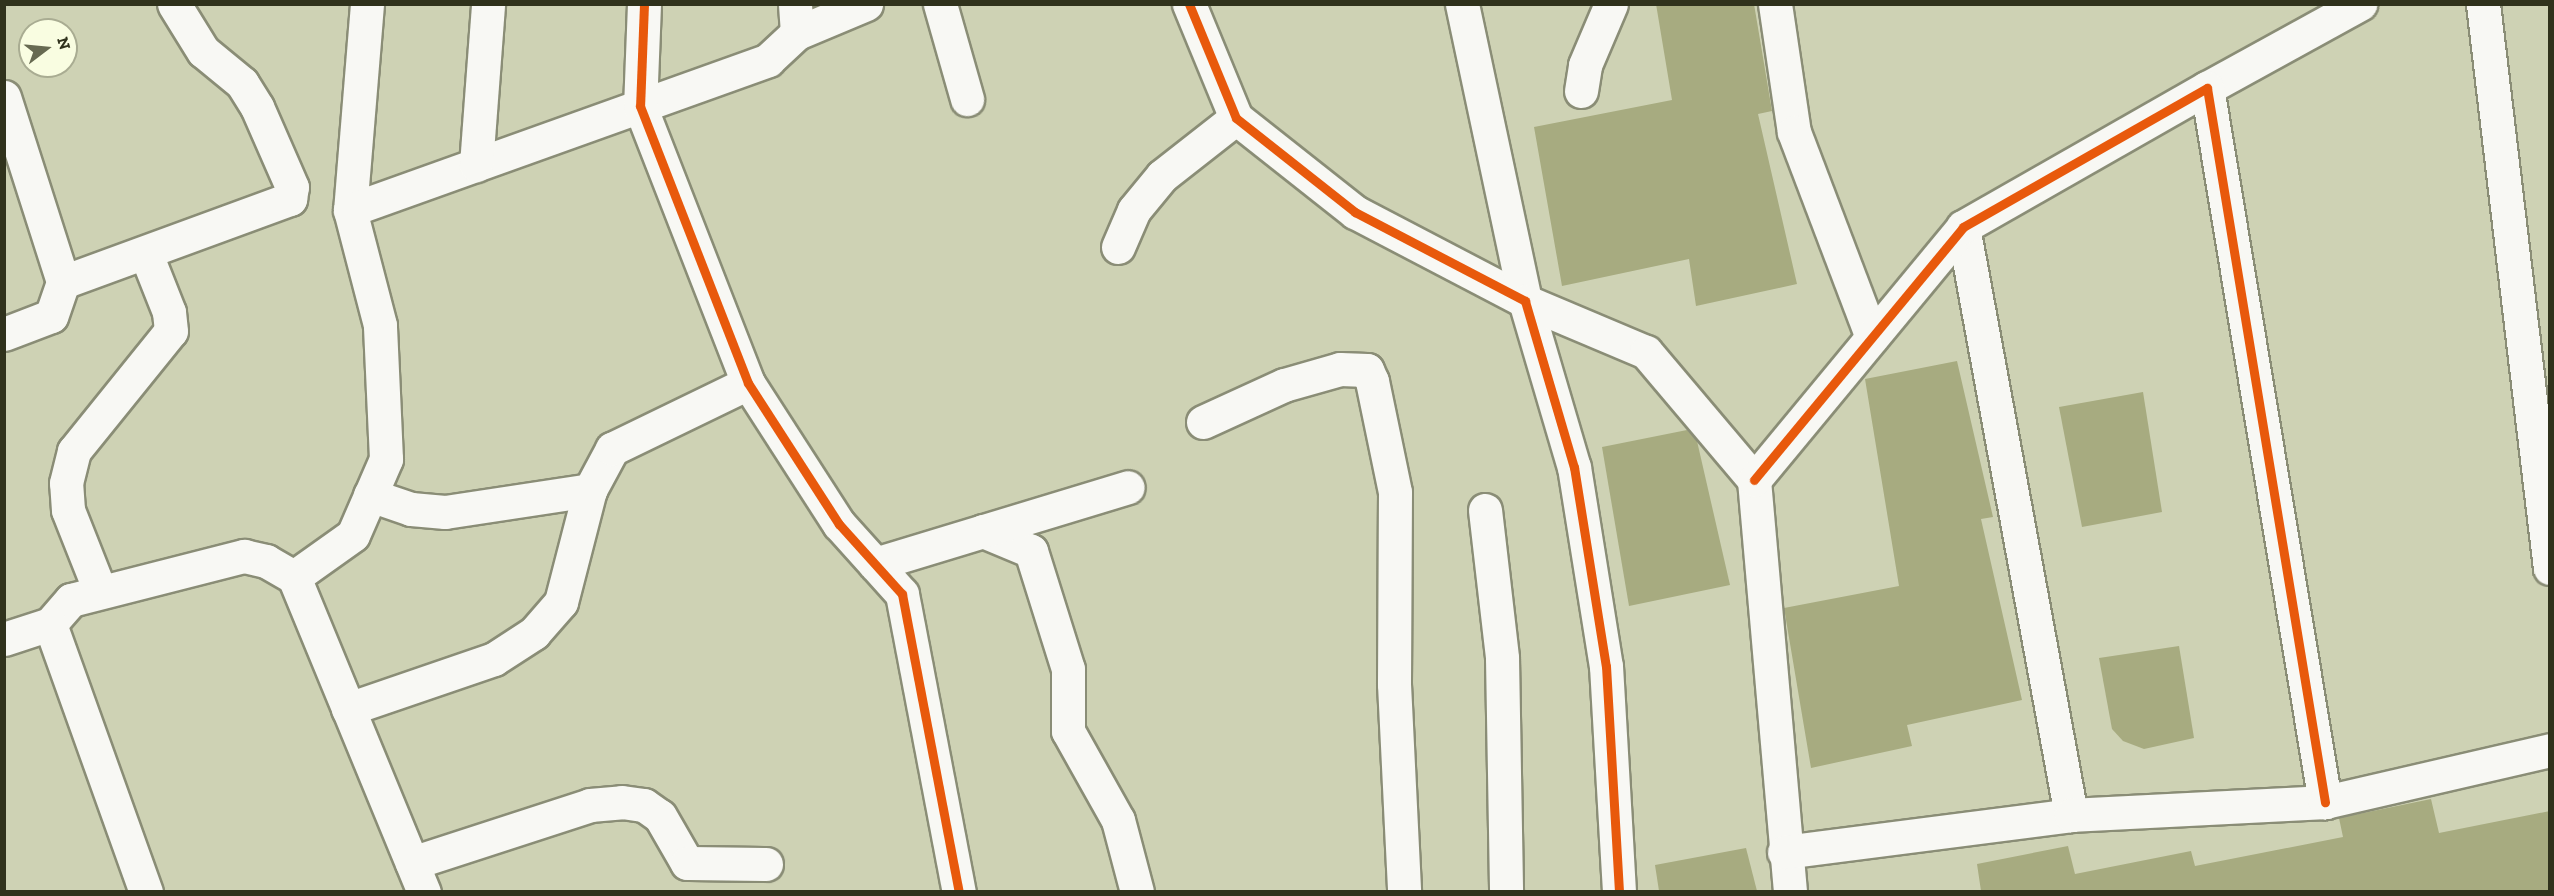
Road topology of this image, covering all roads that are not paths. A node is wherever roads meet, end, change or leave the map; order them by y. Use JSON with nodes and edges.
{"nodes":[{"id":1,"x":174,"y":4,"type":"edge"},
{"id":2,"x":368,"y":4,"type":"edge"},
{"id":3,"x":488,"y":4,"type":"edge"},
{"id":4,"x":644,"y":4,"type":"edge"},
{"id":5,"x":866,"y":4,"type":"edge"},
{"id":6,"x":940,"y":4,"type":"edge"},
{"id":7,"x":1189,"y":4,"type":"edge"},
{"id":8,"x":1462,"y":4,"type":"edge"},
{"id":9,"x":1611,"y":4,"type":"edge"},
{"id":10,"x":1774,"y":4,"type":"edge"},
{"id":11,"x":2360,"y":4,"type":"edge"},
{"id":12,"x":2483,"y":4,"type":"edge"},
{"id":13,"x":796,"y":19,"type":"edge"},
{"id":14,"x":2207,"y":88,"type":"junction"},
{"id":15,"x":1581,"y":91,"type":"dead end"},
{"id":16,"x":4,"y":97,"type":"edge"},
{"id":17,"x":967,"y":99,"type":"dead end"},
{"id":18,"x":640,"y":106,"type":"junction"},
{"id":19,"x":1236,"y":118,"type":"junction"},
{"id":20,"x":476,"y":165,"type":"junction"},
{"id":21,"x":350,"y":210,"type":"junction"},
{"id":22,"x":1963,"y":227,"type":"junction"},
{"id":23,"x":1118,"y":247,"type":"dead end"},
{"id":24,"x":146,"y":254,"type":"junction"},
{"id":25,"x":63,"y":282,"type":"junction"},
{"id":26,"x":1525,"y":301,"type":"junction"},
{"id":27,"x":4,"y":334,"type":"edge"},
{"id":28,"x":1872,"y":337,"type":"junction"},
{"id":29,"x":748,"y":383,"type":"junction"},
{"id":30,"x":1203,"y":422,"type":"dead end"},
{"id":31,"x":1754,"y":480,"type":"junction"},
{"id":32,"x":1128,"y":487,"type":"dead end"},
{"id":33,"x":590,"y":490,"type":"junction"},
{"id":34,"x":370,"y":495,"type":"junction"},
{"id":35,"x":1485,"y":510,"type":"dead end"},
{"id":36,"x":983,"y":531,"type":"junction"},
{"id":37,"x":875,"y":564,"type":"junction"},
{"id":38,"x":2550,"y":568,"type":"edge"},
{"id":39,"x":294,"y":577,"type":"junction"},
{"id":40,"x":100,"y":591,"type":"junction"},
{"id":41,"x":50,"y":624,"type":"junction"},
{"id":42,"x":4,"y":639,"type":"edge"},
{"id":43,"x":348,"y":709,"type":"junction"},
{"id":44,"x":2550,"y":750,"type":"edge"},
{"id":45,"x":2325,"y":802,"type":"junction"},
{"id":46,"x":2071,"y":815,"type":"junction"},
{"id":47,"x":1784,"y":852,"type":"junction"},
{"id":48,"x":766,"y":864,"type":"dead end"},
{"id":49,"x":418,"y":877,"type":"edge"},
{"id":50,"x":146,"y":891,"type":"edge"},
{"id":51,"x":959,"y":891,"type":"edge"},
{"id":52,"x":1137,"y":891,"type":"edge"},
{"id":53,"x":1404,"y":891,"type":"edge"},
{"id":54,"x":1506,"y":891,"type":"edge"},
{"id":55,"x":1619,"y":891,"type":"edge"},
{"id":56,"x":1790,"y":891,"type":"edge"}],
"edges":[{"from":1,"to":24,"type":"street"},
{"from":2,"to":21,"type":"street"},
{"from":3,"to":20,"type":"street"},
{"from":4,"to":18,"type":"street"},
{"from":5,"to":13,"type":"street"},
{"from":6,"to":17,"type":"street"},
{"from":7,"to":19,"type":"street"},
{"from":8,"to":26,"type":"street"},
{"from":9,"to":15,"type":"street"},
{"from":10,"to":28,"type":"street"},
{"from":11,"to":14,"type":"street"},
{"from":12,"to":38,"type":"street"},
{"from":13,"to":18,"type":"street"},
{"from":14,"to":22,"type":"street"},
{"from":14,"to":45,"type":"street"},
{"from":16,"to":25,"type":"street"},
{"from":18,"to":20,"type":"street"},
{"from":18,"to":29,"type":"street"},
{"from":19,"to":23,"type":"street"},
{"from":19,"to":26,"type":"street"},
{"from":20,"to":21,"type":"street"},
{"from":21,"to":34,"type":"street"},
{"from":22,"to":28,"type":"street"},
{"from":22,"to":46,"type":"street"},
{"from":24,"to":25,"type":"street"},
{"from":24,"to":40,"type":"street"},
{"from":25,"to":27,"type":"street"},
{"from":26,"to":31,"type":"street"},
{"from":26,"to":55,"type":"street"},
{"from":28,"to":31,"type":"street"},
{"from":29,"to":33,"type":"street"},
{"from":29,"to":37,"type":"street"},
{"from":30,"to":53,"type":"street"},
{"from":31,"to":47,"type":"street"},
{"from":32,"to":36,"type":"street"},
{"from":33,"to":34,"type":"street"},
{"from":33,"to":43,"type":"street"},
{"from":34,"to":39,"type":"street"},
{"from":35,"to":54,"type":"street"},
{"from":36,"to":37,"type":"street"},
{"from":36,"to":52,"type":"street"},
{"from":37,"to":51,"type":"street"},
{"from":39,"to":40,"type":"street"},
{"from":39,"to":43,"type":"street"},
{"from":40,"to":41,"type":"street"},
{"from":41,"to":42,"type":"street"},
{"from":41,"to":50,"type":"street"},
{"from":43,"to":49,"type":"street"},
{"from":44,"to":45,"type":"street"},
{"from":45,"to":46,"type":"street"},
{"from":46,"to":47,"type":"street"},
{"from":47,"to":56,"type":"street"},
{"from":48,"to":49,"type":"street"}]}
